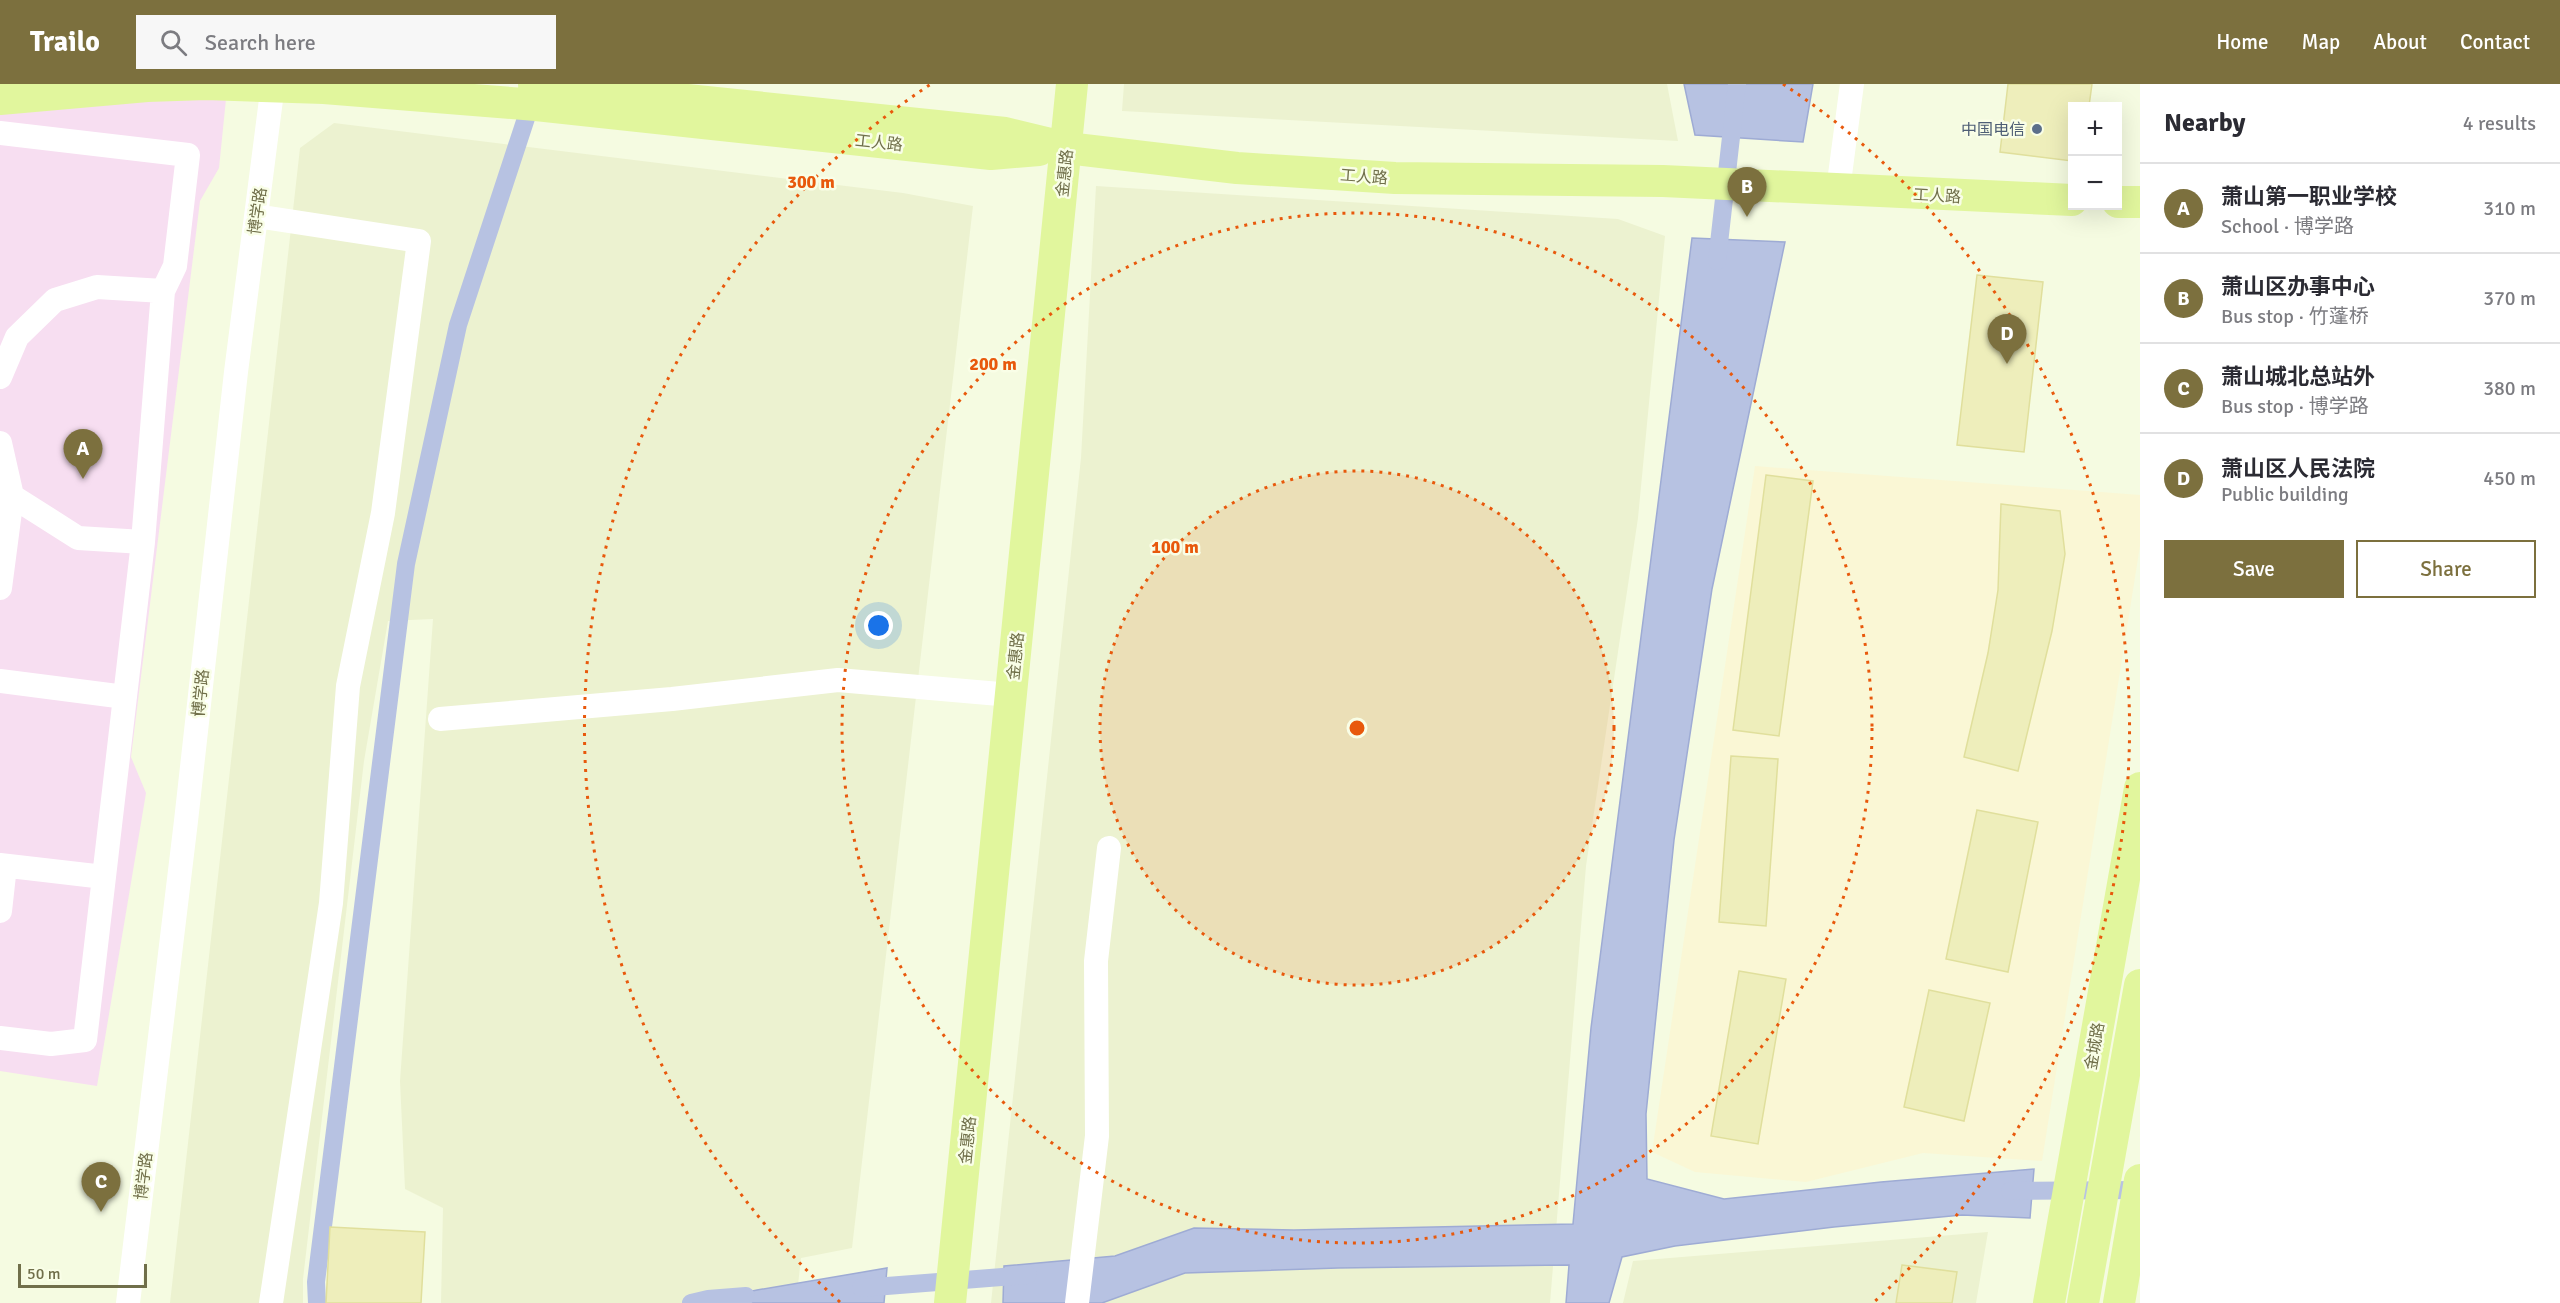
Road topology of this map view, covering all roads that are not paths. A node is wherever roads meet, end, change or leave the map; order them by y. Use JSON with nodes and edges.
{"nodes":[{"id":1,"x":19,"y":84,"type":"edge"},
{"id":2,"x":534,"y":84,"type":"edge"},
{"id":3,"x":720,"y":84,"type":"edge"},
{"id":4,"x":1072,"y":84,"type":"edge"},
{"id":5,"x":1852,"y":84,"type":"edge"},
{"id":6,"x":273,"y":89,"type":"edge"},
{"id":7,"x":0,"y":99,"type":"edge"},
{"id":8,"x":692,"y":111,"type":"junction"},
{"id":9,"x":3,"y":124,"type":"edge"},
{"id":10,"x":822,"y":125,"type":"junction"},
{"id":11,"x":1067,"y":148,"type":"junction"},
{"id":12,"x":1838,"y":190,"type":"junction"},
{"id":13,"x":2068,"y":200,"type":"edge"},
{"id":14,"x":2122,"y":202,"type":"edge"},
{"id":15,"x":2140,"y":202,"type":"edge"},
{"id":16,"x":256,"y":216,"type":"junction"},
{"id":17,"x":163,"y":291,"type":"junction"},
{"id":18,"x":0,"y":377,"type":"edge"},
{"id":19,"x":0,"y":443,"type":"edge"},
{"id":20,"x":12,"y":496,"type":"junction"},
{"id":21,"x":143,"y":542,"type":"junction"},
{"id":22,"x":0,"y":588,"type":"edge"},
{"id":23,"x":0,"y":681,"type":"edge"},
{"id":24,"x":1011,"y":695,"type":"junction"},
{"id":25,"x":125,"y":697,"type":"junction"},
{"id":26,"x":440,"y":719,"type":"dead end"},
{"id":27,"x":2140,"y":788,"type":"edge"},
{"id":28,"x":1109,"y":848,"type":"dead end"},
{"id":29,"x":3,"y":865,"type":"edge"},
{"id":30,"x":104,"y":877,"type":"junction"},
{"id":31,"x":0,"y":911,"type":"edge"},
{"id":32,"x":2140,"y":985,"type":"edge"},
{"id":33,"x":0,"y":1038,"type":"edge"},
{"id":34,"x":2140,"y":1180,"type":"edge"},
{"id":35,"x":2050,"y":1300,"type":"edge"},
{"id":36,"x":128,"y":1303,"type":"edge"},
{"id":37,"x":271,"y":1303,"type":"edge"},
{"id":38,"x":950,"y":1303,"type":"edge"},
{"id":39,"x":1077,"y":1303,"type":"edge"},
{"id":40,"x":2083,"y":1303,"type":"edge"},
{"id":41,"x":2119,"y":1303,"type":"edge"}],
"edges":[{"from":1,"to":9,"type":"street"},
{"from":2,"to":8,"type":"main road"},
{"from":3,"to":10,"type":"main road"},
{"from":4,"to":11,"type":"main road","name":"金惠路"},
{"from":5,"to":12,"type":"street"},
{"from":6,"to":9,"type":"main road"},
{"from":6,"to":10,"type":"main road"},
{"from":6,"to":16,"type":"street","name":"博学路"},
{"from":7,"to":8,"type":"main road"},
{"from":8,"to":10,"type":"main road","name":"工人路"},
{"from":9,"to":17,"type":"street"},
{"from":10,"to":11,"type":"main road","name":"工人路"},
{"from":11,"to":12,"type":"main road","name":"工人路"},
{"from":11,"to":24,"type":"main road","name":"金惠路"},
{"from":12,"to":13,"type":"main road","name":"工人路"},
{"from":14,"to":15,"type":"main road"},
{"from":16,"to":36,"type":"street","name":"博学路"},
{"from":16,"to":37,"type":"street"},
{"from":17,"to":18,"type":"street"},
{"from":17,"to":21,"type":"street"},
{"from":19,"to":20,"type":"street"},
{"from":20,"to":21,"type":"street"},
{"from":20,"to":22,"type":"street"},
{"from":21,"to":25,"type":"street"},
{"from":23,"to":25,"type":"street"},
{"from":24,"to":26,"type":"street"},
{"from":24,"to":38,"type":"main road","name":"金惠路"},
{"from":25,"to":30,"type":"street"},
{"from":27,"to":35,"type":"main road","name":"金城路"},
{"from":28,"to":39,"type":"street"},
{"from":29,"to":30,"type":"street"},
{"from":29,"to":31,"type":"street"},
{"from":30,"to":33,"type":"street"},
{"from":32,"to":40,"type":"main road"},
{"from":34,"to":41,"type":"main road"}]}
